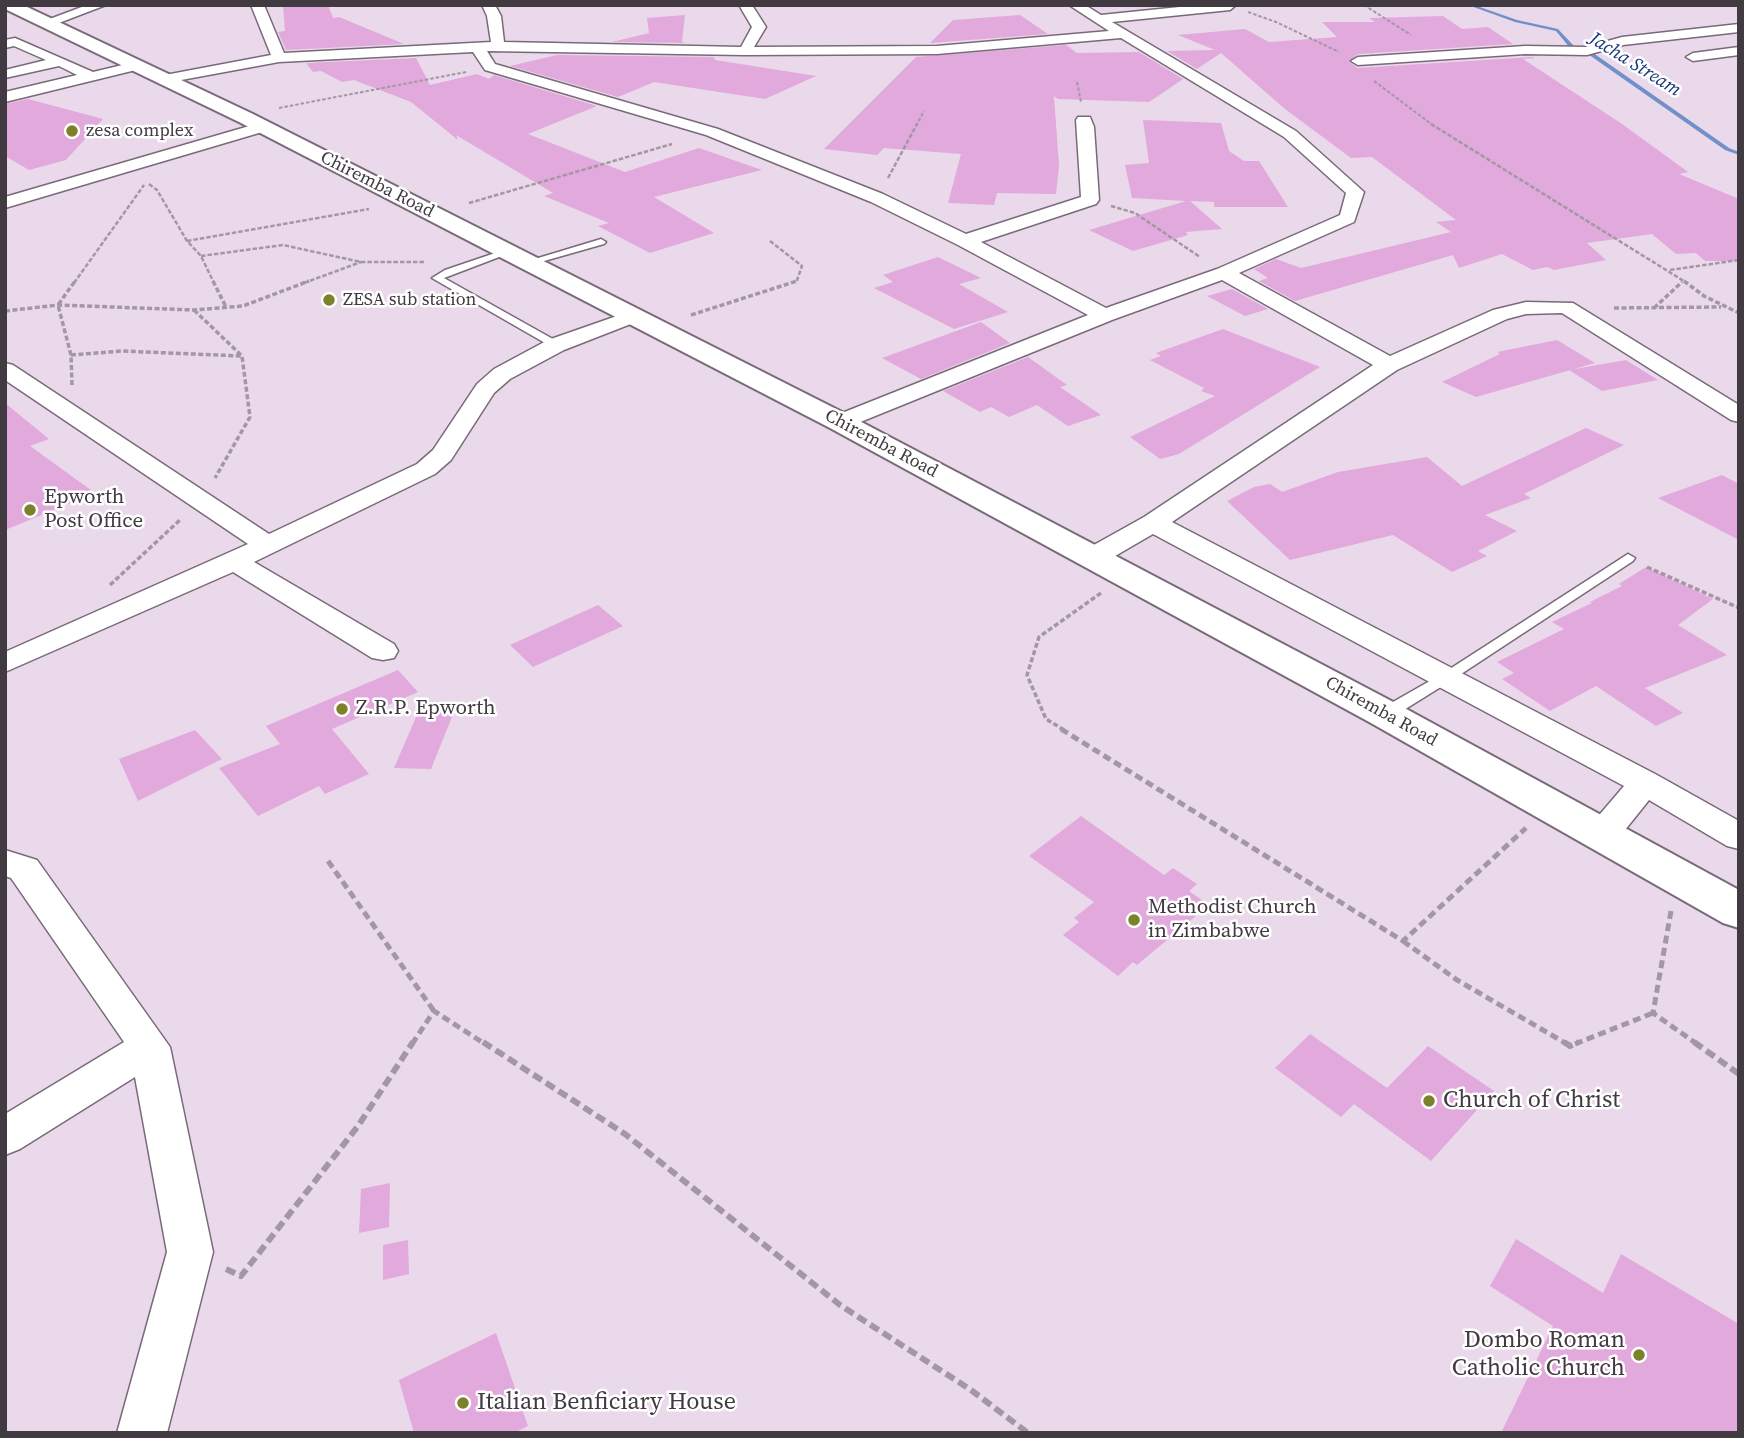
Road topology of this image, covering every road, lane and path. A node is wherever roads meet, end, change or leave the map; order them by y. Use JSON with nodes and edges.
{"nodes":[{"id":1,"x":10,"y":5,"type":"edge"},
{"id":2,"x":100,"y":5,"type":"edge"},
{"id":3,"x":257,"y":5,"type":"edge"},
{"id":4,"x":488,"y":5,"type":"edge"},
{"id":5,"x":745,"y":5,"type":"edge"},
{"id":6,"x":1075,"y":5,"type":"edge"},
{"id":7,"x":1364,"y":5,"type":"edge"},
{"id":8,"x":1230,"y":6,"type":"edge"},
{"id":9,"x":1100,"y":19,"type":"junction"},
{"id":10,"x":46,"y":23,"type":"junction"},
{"id":11,"x":1739,"y":28,"type":"edge"},
{"id":12,"x":1121,"y":34,"type":"junction"},
{"id":13,"x":5,"y":44,"type":"edge"},
{"id":14,"x":498,"y":47,"type":"junction"},
{"id":15,"x":478,"y":48,"type":"junction"},
{"id":16,"x":745,"y":51,"type":"junction"},
{"id":17,"x":1739,"y":51,"type":"edge"},
{"id":18,"x":1444,"y":57,"type":"junction"},
{"id":19,"x":1693,"y":57,"type":"dead end"},
{"id":20,"x":279,"y":58,"type":"junction"},
{"id":21,"x":61,"y":61,"type":"junction"},
{"id":22,"x":1358,"y":61,"type":"junction"},
{"id":23,"x":139,"y":65,"type":"junction"},
{"id":24,"x":490,"y":67,"type":"junction"},
{"id":25,"x":5,"y":74,"type":"edge"},
{"id":26,"x":90,"y":76,"type":"junction"},
{"id":27,"x":165,"y":79,"type":"junction"},
{"id":28,"x":5,"y":97,"type":"edge"},
{"id":29,"x":923,"y":111,"type":"dead end"},
{"id":30,"x":268,"y":118,"type":"junction"},
{"id":31,"x":1084,"y":120,"type":"dead end"},
{"id":32,"x":712,"y":132,"type":"junction"},
{"id":33,"x":877,"y":198,"type":"junction"},
{"id":34,"x":1090,"y":200,"type":"junction"},
{"id":35,"x":411,"y":202,"type":"junction"},
{"id":36,"x":5,"y":203,"type":"edge"},
{"id":37,"x":439,"y":216,"type":"junction"},
{"id":38,"x":187,"y":241,"type":"junction"},
{"id":39,"x":770,"y":241,"type":"dead end"},
{"id":40,"x":965,"y":241,"type":"junction"},
{"id":41,"x":601,"y":242,"type":"dead end"},
{"id":42,"x":201,"y":256,"type":"junction"},
{"id":43,"x":520,"y":256,"type":"junction"},
{"id":44,"x":1739,"y":260,"type":"edge"},
{"id":45,"x":361,"y":262,"type":"junction"},
{"id":46,"x":473,"y":263,"type":"junction"},
{"id":47,"x":1669,"y":270,"type":"junction"},
{"id":48,"x":1224,"y":273,"type":"junction"},
{"id":49,"x":1682,"y":282,"type":"junction"},
{"id":50,"x":58,"y":305,"type":"junction"},
{"id":51,"x":226,"y":307,"type":"junction"},
{"id":52,"x":1566,"y":307,"type":"junction"},
{"id":53,"x":1726,"y":307,"type":"junction"},
{"id":54,"x":1654,"y":308,"type":"junction"},
{"id":55,"x":5,"y":311,"type":"edge"},
{"id":56,"x":1739,"y":313,"type":"edge"},
{"id":57,"x":1105,"y":316,"type":"junction"},
{"id":58,"x":643,"y":321,"type":"junction"},
{"id":59,"x":555,"y":345,"type":"junction"},
{"id":60,"x":71,"y":355,"type":"junction"},
{"id":61,"x":242,"y":356,"type":"dead end"},
{"id":62,"x":1389,"y":365,"type":"junction"},
{"id":63,"x":5,"y":370,"type":"edge"},
{"id":64,"x":74,"y":414,"type":"junction"},
{"id":65,"x":1739,"y":415,"type":"edge"},
{"id":66,"x":839,"y":422,"type":"junction"},
{"id":67,"x":1153,"y":523,"type":"junction"},
{"id":68,"x":268,"y":545,"type":"junction"},
{"id":69,"x":1093,"y":557,"type":"junction"},
{"id":70,"x":1628,"y":558,"type":"joint"},
{"id":71,"x":234,"y":561,"type":"junction"},
{"id":72,"x":1128,"y":575,"type":"junction"},
{"id":73,"x":1739,"y":608,"type":"edge"},
{"id":74,"x":383,"y":651,"type":"dead end"},
{"id":75,"x":5,"y":663,"type":"edge"},
{"id":76,"x":1447,"y":677,"type":"junction"},
{"id":77,"x":1385,"y":714,"type":"junction"},
{"id":78,"x":1645,"y":783,"type":"junction"},
{"id":79,"x":1550,"y":806,"type":"junction"},
{"id":80,"x":1601,"y":836,"type":"junction"},
{"id":81,"x":1739,"y":837,"type":"edge"},
{"id":82,"x":328,"y":861,"type":"dead end"},
{"id":83,"x":5,"y":863,"type":"edge"},
{"id":84,"x":1677,"y":878,"type":"junction"},
{"id":85,"x":1739,"y":911,"type":"edge"},
{"id":86,"x":1403,"y":941,"type":"junction"},
{"id":87,"x":433,"y":1011,"type":"junction"},
{"id":88,"x":1653,"y":1013,"type":"junction"},
{"id":89,"x":150,"y":1047,"type":"junction"},
{"id":90,"x":1739,"y":1074,"type":"edge"},
{"id":91,"x":5,"y":1136,"type":"edge"},
{"id":92,"x":190,"y":1252,"type":"junction"},
{"id":93,"x":142,"y":1433,"type":"edge"},
{"id":94,"x":1028,"y":1433,"type":"edge"}],
"edges":[{"from":1,"to":10,"type":"main road","name":"Chiremba Road"},
{"from":2,"to":10,"type":"street"},
{"from":3,"to":20,"type":"street"},
{"from":4,"to":14,"type":"street"},
{"from":5,"to":16,"type":"street"},
{"from":6,"to":9,"type":"street"},
{"from":7,"to":18,"type":"path"},
{"from":8,"to":9,"type":"street"},
{"from":8,"to":22,"type":"path"},
{"from":9,"to":12,"type":"street"},
{"from":10,"to":23,"type":"main road","name":"Chiremba Road"},
{"from":11,"to":18,"type":"street"},
{"from":12,"to":16,"type":"street"},
{"from":12,"to":48,"type":"street"},
{"from":13,"to":21,"type":"street"},
{"from":14,"to":15,"type":"street"},
{"from":14,"to":16,"type":"street"},
{"from":15,"to":20,"type":"street"},
{"from":15,"to":24,"type":"street"},
{"from":17,"to":19,"type":"street"},
{"from":18,"to":22,"type":"street"},
{"from":20,"to":27,"type":"street"},
{"from":21,"to":25,"type":"street"},
{"from":21,"to":26,"type":"street"},
{"from":22,"to":47,"type":"path"},
{"from":23,"to":26,"type":"street"},
{"from":23,"to":27,"type":"main road","name":"Chiremba Road"},
{"from":24,"to":30,"type":"path"},
{"from":24,"to":32,"type":"street"},
{"from":26,"to":28,"type":"street"},
{"from":27,"to":30,"type":"main road","name":"Chiremba Road"},
{"from":29,"to":33,"type":"path"},
{"from":30,"to":35,"type":"main road","name":"Chiremba Road"},
{"from":30,"to":36,"type":"street"},
{"from":31,"to":34,"type":"street"},
{"from":32,"to":33,"type":"street"},
{"from":32,"to":37,"type":"path"},
{"from":33,"to":40,"type":"street"},
{"from":34,"to":40,"type":"street"},
{"from":34,"to":48,"type":"path"},
{"from":35,"to":37,"type":"main road","name":"Chiremba Road"},
{"from":35,"to":38,"type":"path"},
{"from":37,"to":43,"type":"main road","name":"Chiremba Road"},
{"from":38,"to":42,"type":"path"},
{"from":38,"to":50,"type":"path"},
{"from":39,"to":58,"type":"path"},
{"from":40,"to":57,"type":"street"},
{"from":41,"to":43,"type":"lane"},
{"from":42,"to":45,"type":"path"},
{"from":42,"to":51,"type":"path"},
{"from":43,"to":46,"type":"lane"},
{"from":43,"to":58,"type":"main road","name":"Chiremba Road"},
{"from":44,"to":47,"type":"path"},
{"from":45,"to":46,"type":"path"},
{"from":45,"to":51,"type":"path"},
{"from":46,"to":59,"type":"lane"},
{"from":47,"to":49,"type":"path"},
{"from":48,"to":57,"type":"street"},
{"from":48,"to":62,"type":"street"},
{"from":49,"to":53,"type":"path"},
{"from":49,"to":54,"type":"path"},
{"from":50,"to":51,"type":"path"},
{"from":50,"to":55,"type":"path"},
{"from":50,"to":60,"type":"path"},
{"from":52,"to":54,"type":"path"},
{"from":52,"to":62,"type":"street"},
{"from":52,"to":65,"type":"street"},
{"from":53,"to":54,"type":"path"},
{"from":53,"to":56,"type":"path"},
{"from":57,"to":66,"type":"street"},
{"from":58,"to":59,"type":"street"},
{"from":58,"to":66,"type":"main road","name":"Chiremba Road"},
{"from":59,"to":68,"type":"street"},
{"from":60,"to":61,"type":"path"},
{"from":60,"to":64,"type":"path"},
{"from":62,"to":67,"type":"street"},
{"from":63,"to":64,"type":"street"},
{"from":64,"to":68,"type":"street"},
{"from":66,"to":69,"type":"main road","name":"Chiremba Road"},
{"from":67,"to":69,"type":"street"},
{"from":67,"to":76,"type":"street"},
{"from":68,"to":71,"type":"street"},
{"from":69,"to":72,"type":"main road","name":"Chiremba Road"},
{"from":70,"to":73,"type":"path"},
{"from":70,"to":76,"type":"lane"},
{"from":71,"to":74,"type":"street"},
{"from":71,"to":75,"type":"street"},
{"from":72,"to":77,"type":"main road","name":"Chiremba Road"},
{"from":72,"to":86,"type":"path"},
{"from":76,"to":77,"type":"lane"},
{"from":76,"to":78,"type":"street"},
{"from":77,"to":79,"type":"main road","name":"Chiremba Road"},
{"from":78,"to":80,"type":"street"},
{"from":78,"to":81,"type":"street"},
{"from":79,"to":80,"type":"main road","name":"Chiremba Road"},
{"from":79,"to":86,"type":"path"},
{"from":80,"to":84,"type":"main road","name":"Chiremba Road"},
{"from":82,"to":87,"type":"path"},
{"from":83,"to":89,"type":"street"},
{"from":84,"to":85,"type":"main road","name":"Chiremba Road"},
{"from":84,"to":88,"type":"path"},
{"from":86,"to":88,"type":"path"},
{"from":87,"to":92,"type":"path"},
{"from":87,"to":94,"type":"path"},
{"from":88,"to":90,"type":"path"},
{"from":89,"to":91,"type":"street"},
{"from":89,"to":92,"type":"street"},
{"from":92,"to":93,"type":"street"}]}
